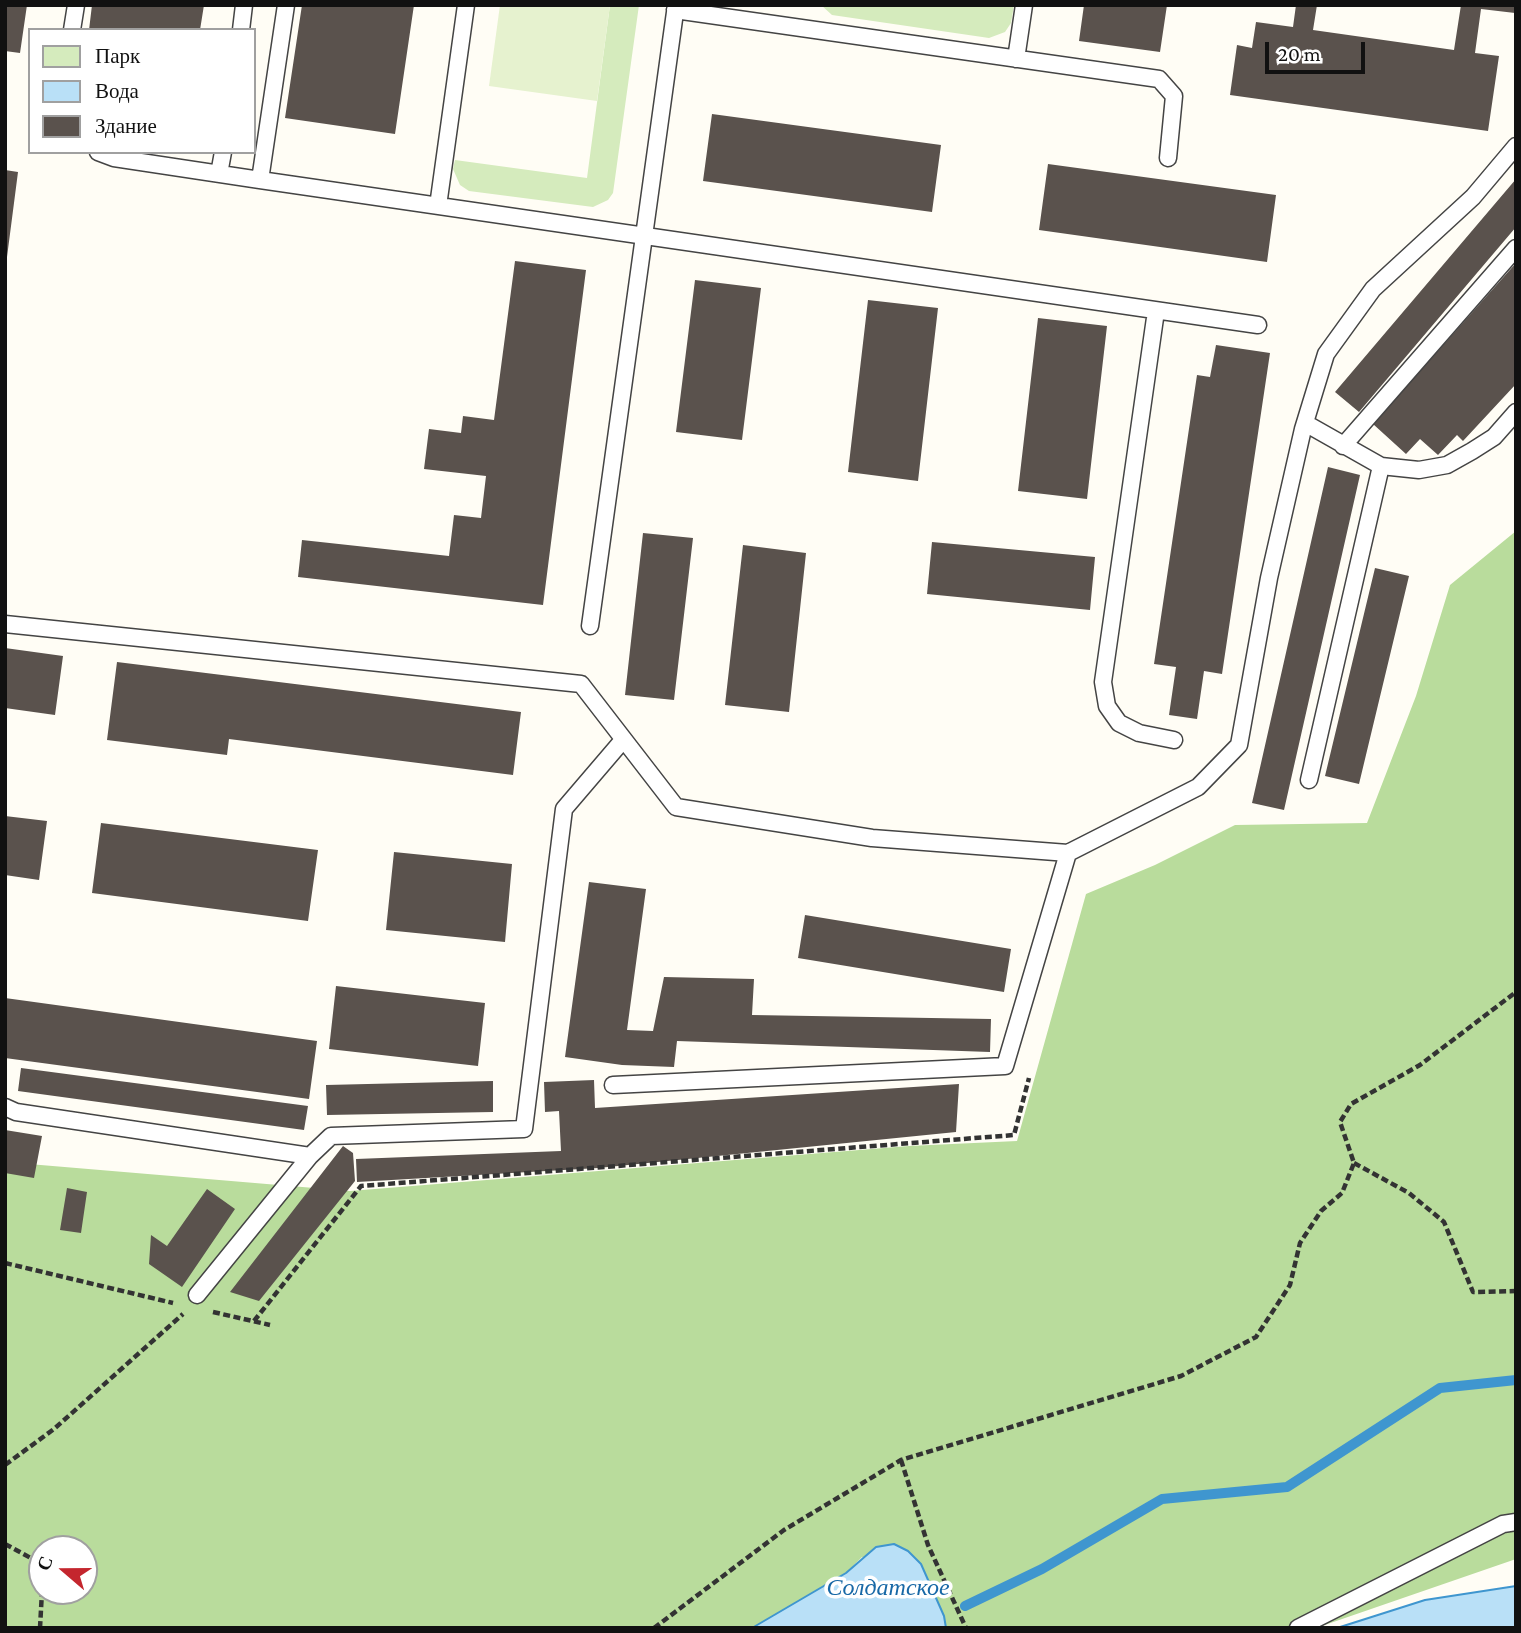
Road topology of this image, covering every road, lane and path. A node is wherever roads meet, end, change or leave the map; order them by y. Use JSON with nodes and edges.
{"nodes":[{"id":1,"x":76,"y":5,"type":"edge"},
{"id":2,"x":244,"y":5,"type":"edge"},
{"id":3,"x":286,"y":5,"type":"edge"},
{"id":4,"x":466,"y":5,"type":"edge"},
{"id":5,"x":1024,"y":5,"type":"edge"},
{"id":6,"x":676,"y":7,"type":"edge"},
{"id":7,"x":72,"y":28,"type":"edge"},
{"id":8,"x":241,"y":28,"type":"edge"},
{"id":9,"x":1016,"y":59,"type":"junction"},
{"id":10,"x":1516,"y":146,"type":"edge"},
{"id":11,"x":103,"y":154,"type":"edge"},
{"id":12,"x":223,"y":154,"type":"edge"},
{"id":13,"x":1168,"y":158,"type":"dead end"},
{"id":14,"x":219,"y":173,"type":"junction"},
{"id":15,"x":260,"y":180,"type":"junction"},
{"id":16,"x":438,"y":206,"type":"junction"},
{"id":17,"x":644,"y":237,"type":"junction"},
{"id":18,"x":1516,"y":248,"type":"edge"},
{"id":19,"x":1156,"y":310,"type":"junction"},
{"id":20,"x":1258,"y":325,"type":"dead end"},
{"id":21,"x":1516,"y":412,"type":"edge"},
{"id":22,"x":1305,"y":422,"type":"junction"},
{"id":23,"x":1343,"y":446,"type":"junction"},
{"id":24,"x":1381,"y":466,"type":"junction"},
{"id":25,"x":5,"y":624,"type":"edge"},
{"id":26,"x":590,"y":626,"type":"dead end"},
{"id":27,"x":623,"y":740,"type":"junction"},
{"id":28,"x":1174,"y":740,"type":"dead end"},
{"id":29,"x":1309,"y":780,"type":"dead end"},
{"id":30,"x":1068,"y":853,"type":"junction"},
{"id":31,"x":1516,"y":992,"type":"edge"},
{"id":32,"x":1006,"y":1061,"type":"junction"},
{"id":33,"x":613,"y":1084,"type":"dead end"},
{"id":34,"x":5,"y":1107,"type":"edge"},
{"id":35,"x":310,"y":1156,"type":"junction"},
{"id":36,"x":1354,"y":1163,"type":"junction"},
{"id":37,"x":5,"y":1263,"type":"edge"},
{"id":38,"x":1516,"y":1291,"type":"edge"},
{"id":39,"x":178,"y":1304,"type":"dead end"},
{"id":40,"x":197,"y":1304,"type":"junction"},
{"id":41,"x":254,"y":1321,"type":"junction"},
{"id":42,"x":270,"y":1325,"type":"dead end"},
{"id":43,"x":901,"y":1460,"type":"junction"},
{"id":44,"x":5,"y":1465,"type":"edge"},
{"id":45,"x":1516,"y":1522,"type":"edge"},
{"id":46,"x":5,"y":1544,"type":"edge"},
{"id":47,"x":28,"y":1556,"type":"edge"},
{"id":48,"x":42,"y":1605,"type":"edge"},
{"id":49,"x":40,"y":1628,"type":"edge"},
{"id":50,"x":654,"y":1628,"type":"edge"},
{"id":51,"x":965,"y":1628,"type":"edge"},
{"id":52,"x":1298,"y":1628,"type":"edge"}],
"edges":[{"from":1,"to":7,"type":"lane"},
{"from":2,"to":8,"type":"lane"},
{"from":3,"to":15,"type":"lane"},
{"from":4,"to":16,"type":"lane"},
{"from":5,"to":9,"type":"lane"},
{"from":6,"to":9,"type":"lane"},
{"from":6,"to":17,"type":"lane"},
{"from":9,"to":13,"type":"lane"},
{"from":10,"to":22,"type":"lane"},
{"from":11,"to":14,"type":"lane"},
{"from":12,"to":14,"type":"lane"},
{"from":14,"to":15,"type":"lane"},
{"from":15,"to":16,"type":"lane"},
{"from":16,"to":17,"type":"lane"},
{"from":17,"to":19,"type":"lane"},
{"from":17,"to":26,"type":"lane"},
{"from":18,"to":23,"type":"lane"},
{"from":19,"to":20,"type":"lane"},
{"from":19,"to":28,"type":"lane"},
{"from":21,"to":24,"type":"lane"},
{"from":22,"to":23,"type":"lane"},
{"from":22,"to":30,"type":"lane"},
{"from":23,"to":24,"type":"lane"},
{"from":24,"to":29,"type":"lane"},
{"from":25,"to":27,"type":"lane"},
{"from":27,"to":30,"type":"lane"},
{"from":27,"to":35,"type":"lane"},
{"from":30,"to":32,"type":"lane"},
{"from":31,"to":36,"type":"path"},
{"from":32,"to":33,"type":"lane"},
{"from":32,"to":41,"type":"path"},
{"from":34,"to":35,"type":"lane"},
{"from":35,"to":40,"type":"lane"},
{"from":36,"to":38,"type":"path"},
{"from":36,"to":43,"type":"path"},
{"from":37,"to":39,"type":"path"},
{"from":40,"to":41,"type":"path"},
{"from":40,"to":44,"type":"path"},
{"from":41,"to":42,"type":"path"},
{"from":43,"to":50,"type":"path"},
{"from":43,"to":51,"type":"path"},
{"from":45,"to":52,"type":"lane"},
{"from":46,"to":47,"type":"path"},
{"from":48,"to":49,"type":"path"}]}
